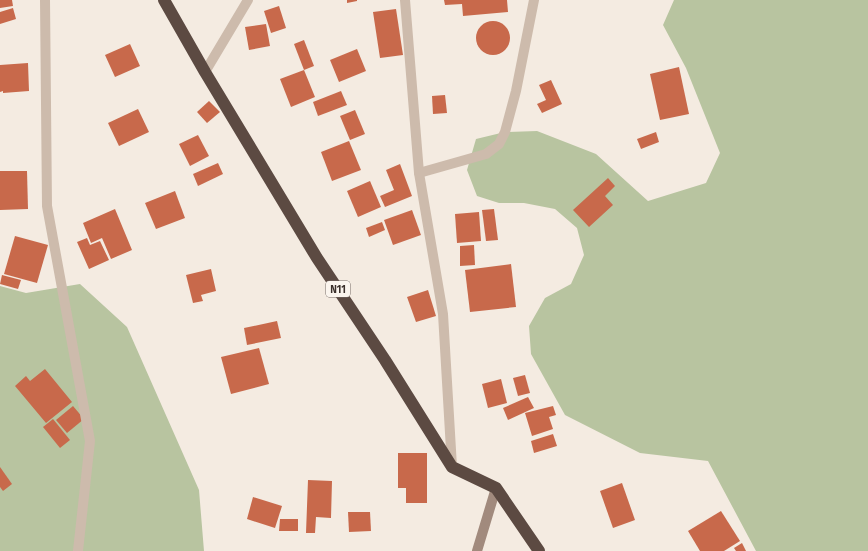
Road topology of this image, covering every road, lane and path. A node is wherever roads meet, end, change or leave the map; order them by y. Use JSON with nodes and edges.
{"nodes":[{"id":1,"x":44,"y":0,"type":"edge"},
{"id":2,"x":164,"y":0,"type":"edge"},
{"id":3,"x":248,"y":0,"type":"edge"},
{"id":4,"x":405,"y":0,"type":"edge"},
{"id":5,"x":534,"y":0,"type":"edge"},
{"id":6,"x":205,"y":72,"type":"junction"},
{"id":7,"x":419,"y":173,"type":"junction"},
{"id":8,"x":452,"y":468,"type":"junction"},
{"id":9,"x":496,"y":488,"type":"junction"},
{"id":10,"x":78,"y":551,"type":"edge"},
{"id":11,"x":478,"y":551,"type":"edge"},
{"id":12,"x":539,"y":551,"type":"edge"}],
"edges":[{"from":1,"to":10,"type":"street"},
{"from":2,"to":6,"type":"highway","number":"N11"},
{"from":3,"to":6,"type":"street"},
{"from":4,"to":7,"type":"street"},
{"from":5,"to":7,"type":"street"},
{"from":6,"to":8,"type":"highway","number":"N11"},
{"from":7,"to":8,"type":"street"},
{"from":8,"to":9,"type":"highway"},
{"from":9,"to":11,"type":"street"},
{"from":9,"to":12,"type":"highway"}]}
